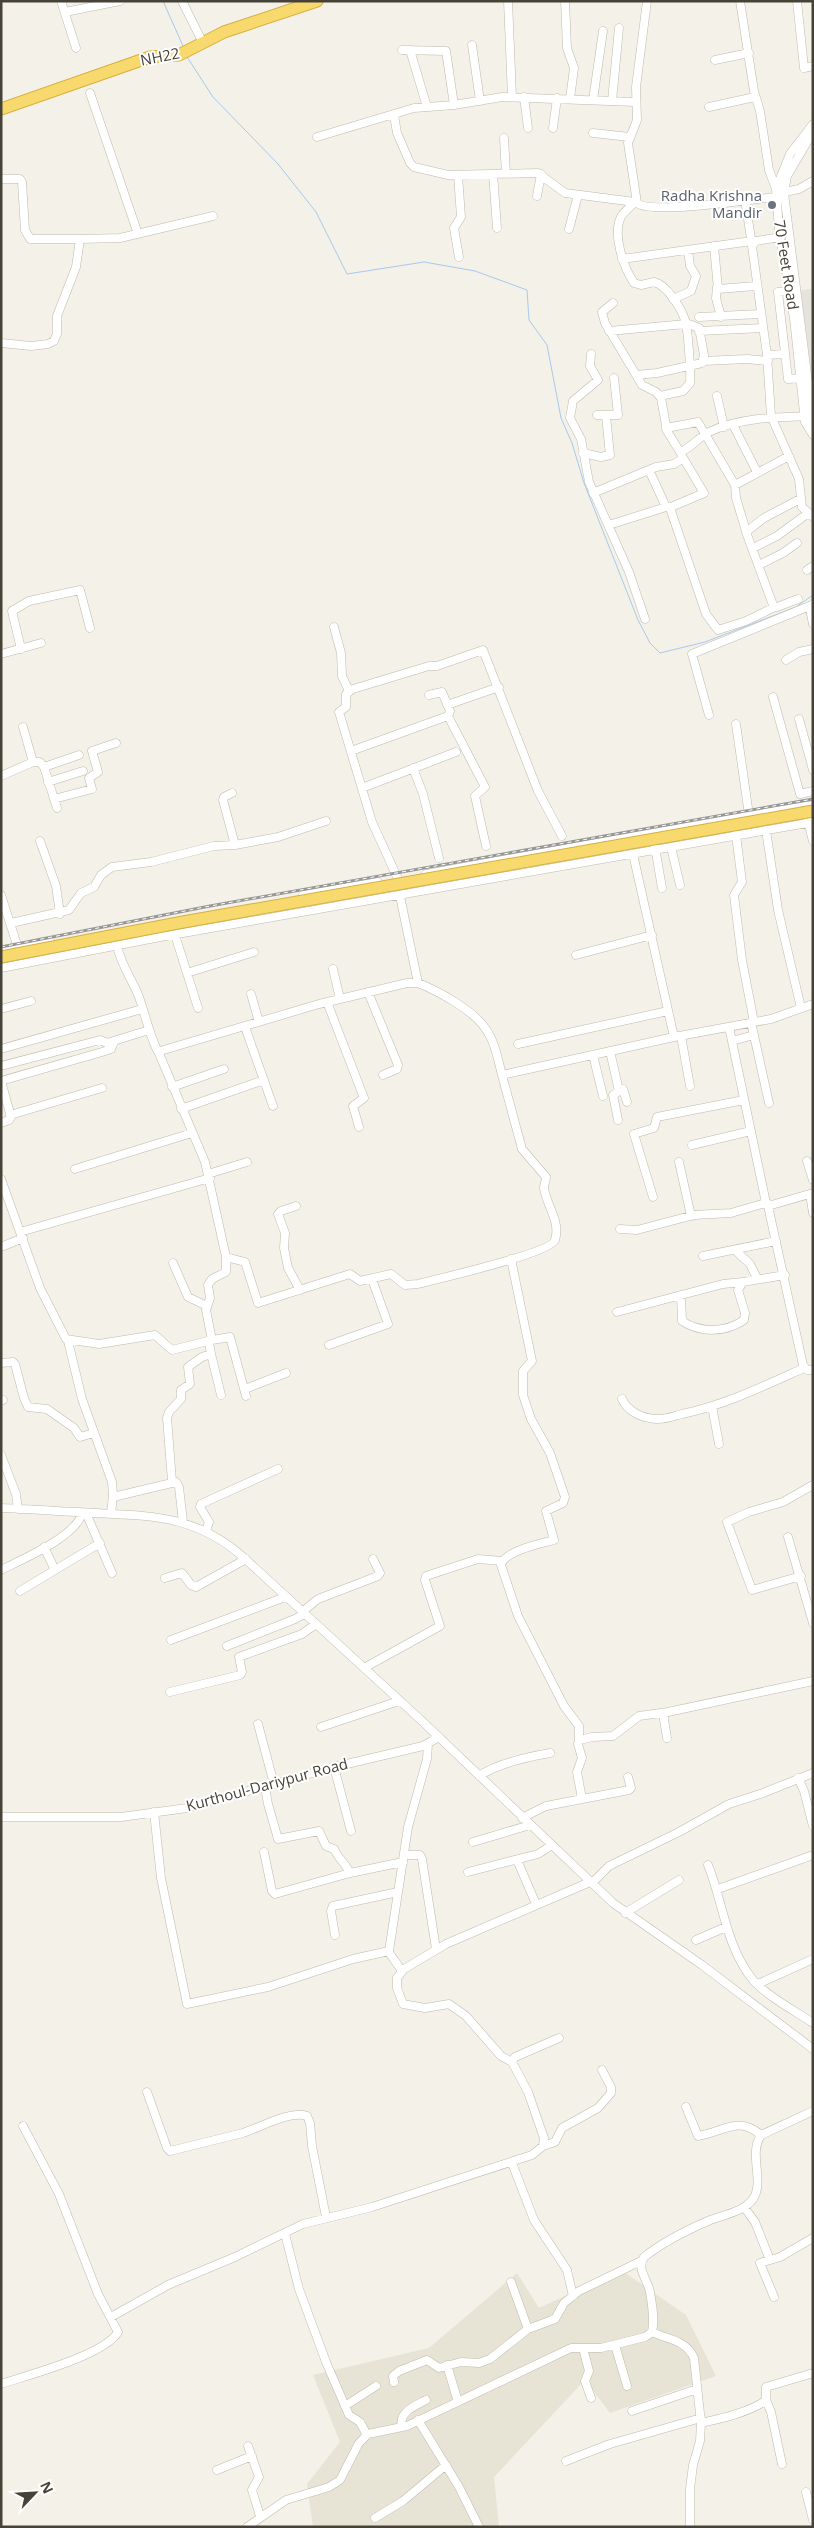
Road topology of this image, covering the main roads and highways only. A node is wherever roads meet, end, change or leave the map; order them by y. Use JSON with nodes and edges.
{"nodes":[{"id":1,"x":317,"y":1,"type":"edge"},
{"id":2,"x":1,"y":109,"type":"edge"},
{"id":3,"x":810,"y":807,"type":"edge"},
{"id":4,"x":811,"y":821,"type":"edge"},
{"id":5,"x":1,"y":957,"type":"edge"},
{"id":6,"x":1,"y":963,"type":"edge"}],
"edges":[{"from":1,"to":2,"type":"highway","name":"NH22"},
{"from":3,"to":5,"type":"highway","bridge":true},
{"from":4,"to":6,"type":"highway"}]}
